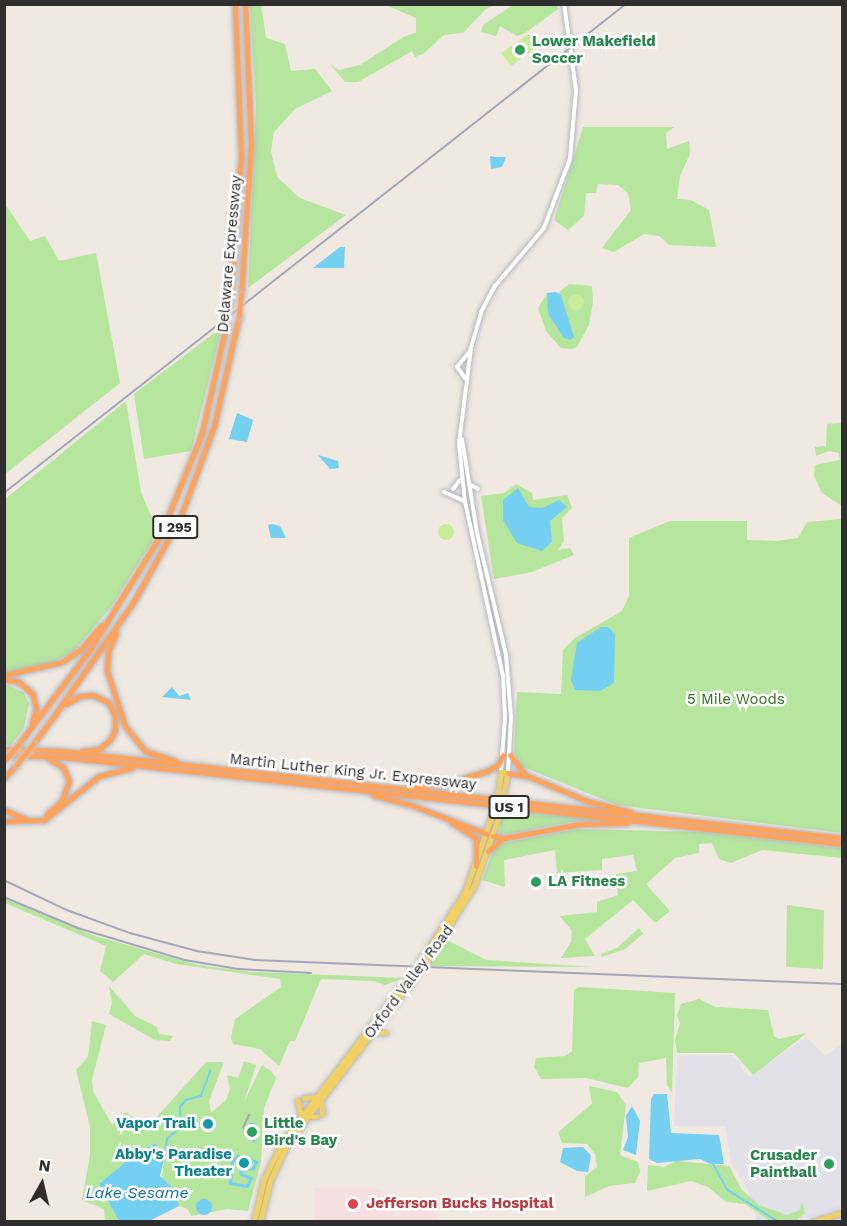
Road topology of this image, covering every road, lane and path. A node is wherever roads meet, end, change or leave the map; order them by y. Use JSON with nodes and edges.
{"nodes":[{"id":1,"x":235,"y":4,"type":"edge"},
{"id":2,"x":245,"y":4,"type":"edge"},
{"id":3,"x":564,"y":4,"type":"edge"},
{"id":4,"x":471,"y":348,"type":"junction"},
{"id":5,"x":466,"y":382,"type":"junction"},
{"id":6,"x":462,"y":439,"type":"junction"},
{"id":7,"x":461,"y":473,"type":"junction"},
{"id":8,"x":469,"y":484,"type":"junction"},
{"id":9,"x":453,"y":489,"type":"dead end"},
{"id":10,"x":478,"y":489,"type":"dead end"},
{"id":11,"x":444,"y":492,"type":"dead end"},
{"id":12,"x":465,"y":502,"type":"junction"},
{"id":13,"x":120,"y":603,"type":"junction"},
{"id":14,"x":129,"y":609,"type":"junction"},
{"id":15,"x":4,"y":677,"type":"edge"},
{"id":16,"x":56,"y":713,"type":"junction"},
{"id":17,"x":19,"y":743,"type":"junction"},
{"id":18,"x":5,"y":748,"type":"edge"},
{"id":19,"x":62,"y":751,"type":"junction"},
{"id":20,"x":4,"y":755,"type":"edge"},
{"id":21,"x":506,"y":755,"type":"junction"},
{"id":22,"x":35,"y":756,"type":"junction"},
{"id":23,"x":4,"y":761,"type":"edge"},
{"id":24,"x":200,"y":766,"type":"junction"},
{"id":25,"x":158,"y":768,"type":"junction"},
{"id":26,"x":487,"y":771,"type":"junction"},
{"id":27,"x":504,"y":772,"type":"junction"},
{"id":28,"x":530,"y":777,"type":"junction"},
{"id":29,"x":4,"y":780,"type":"edge"},
{"id":30,"x":389,"y":787,"type":"junction"},
{"id":31,"x":345,"y":789,"type":"junction"},
{"id":32,"x":4,"y":810,"type":"edge"},
{"id":33,"x":432,"y":812,"type":"junction"},
{"id":34,"x":496,"y":813,"type":"junction"},
{"id":35,"x":659,"y":818,"type":"junction"},
{"id":36,"x":4,"y":821,"type":"edge"},
{"id":37,"x":674,"y":825,"type":"junction"},
{"id":38,"x":490,"y":835,"type":"junction"},
{"id":39,"x":504,"y":838,"type":"junction"},
{"id":40,"x":843,"y":838,"type":"edge"},
{"id":41,"x":843,"y":844,"type":"edge"},
{"id":42,"x":488,"y":851,"type":"junction"},
{"id":43,"x":476,"y":866,"type":"junction"},
{"id":44,"x":424,"y":960,"type":"junction"},
{"id":45,"x":406,"y":984,"type":"junction"},
{"id":46,"x":387,"y":1033,"type":"dead end"},
{"id":47,"x":370,"y":1034,"type":"junction"},
{"id":48,"x":319,"y":1096,"type":"junction"},
{"id":49,"x":302,"y":1118,"type":"junction"},
{"id":50,"x":843,"y":1213,"type":"edge"},
{"id":51,"x":254,"y":1221,"type":"edge"},
{"id":52,"x":260,"y":1221,"type":"edge"},
{"id":53,"x":812,"y":1221,"type":"edge"}],
"edges":[{"from":1,"to":13,"type":"highway","name":"Delaware Expressway","number":"I 295","bridge":true},
{"from":2,"to":14,"type":"highway","name":"Delaware Expressway","number":"I 295","bridge":true},
{"from":3,"to":4,"type":"main road","name":"Oxford Valley Road"},
{"from":4,"to":5,"type":"main road","name":"Oxford Valley Road"},
{"from":4,"to":5,"type":"main road"},
{"from":5,"to":6,"type":"main road","name":"Oxford Valley Road"},
{"from":6,"to":7,"type":"main road","name":"Oxford Valley Road"},
{"from":6,"to":8,"type":"main road","name":"Oxford Valley Road"},
{"from":7,"to":9,"type":"main road"},
{"from":7,"to":12,"type":"main road","name":"Oxford Valley Road"},
{"from":8,"to":10,"type":"main road"},
{"from":8,"to":21,"type":"main road","name":"Oxford Valley Road"},
{"from":11,"to":12,"type":"main road"},
{"from":12,"to":21,"type":"main road","name":"Oxford Valley Road"},
{"from":13,"to":15,"type":"highway"},
{"from":13,"to":17,"type":"highway","number":"I 295"},
{"from":14,"to":16,"type":"highway","name":"Delaware Expressway","number":"I 295"},
{"from":14,"to":24,"type":"highway"},
{"from":15,"to":17,"type":"highway"},
{"from":16,"to":19,"type":"highway"},
{"from":16,"to":29,"type":"highway","number":"I 295","bridge":true},
{"from":17,"to":23,"type":"highway","number":"I 295","bridge":true},
{"from":18,"to":19,"type":"highway","name":"Martin Luther King Jr. Expressway","number":"US 1"},
{"from":19,"to":24,"type":"highway","name":"Martin Luther King Jr. Expressway","number":"US 1"},
{"from":20,"to":22,"type":"highway","name":"Martin Luther King Jr. Expressway","number":"US 1"},
{"from":21,"to":26,"type":"highway"},
{"from":21,"to":27,"type":"main road","name":"Oxford Valley Road"},
{"from":21,"to":28,"type":"highway"},
{"from":22,"to":25,"type":"highway","name":"Martin Luther King Jr. Expressway","number":"US 1"},
{"from":22,"to":32,"type":"highway"},
{"from":24,"to":30,"type":"highway","name":"Martin Luther King Jr. Expressway","number":"US 1"},
{"from":25,"to":31,"type":"highway","name":"Martin Luther King Jr. Expressway","number":"US 1"},
{"from":25,"to":36,"type":"highway"},
{"from":26,"to":27,"type":"highway"},
{"from":26,"to":30,"type":"highway"},
{"from":27,"to":28,"type":"highway"},
{"from":27,"to":34,"type":"main road","name":"Oxford Valley Road","bridge":true},
{"from":27,"to":34,"type":"main road","name":"Oxford Valley Road","bridge":true},
{"from":28,"to":35,"type":"highway"},
{"from":30,"to":35,"type":"highway","name":"Martin Luther King Jr. Expressway","number":"US 1"},
{"from":31,"to":33,"type":"highway"},
{"from":31,"to":37,"type":"highway","name":"Martin Luther King Jr. Expressway","number":"US 1"},
{"from":33,"to":38,"type":"highway"},
{"from":33,"to":43,"type":"highway"},
{"from":34,"to":38,"type":"main road","name":"Oxford Valley Road"},
{"from":35,"to":40,"type":"highway","name":"Martin Luther King Jr. Expressway","number":"US 1"},
{"from":37,"to":39,"type":"highway"},
{"from":37,"to":41,"type":"highway","name":"Martin Luther King Jr. Expressway","number":"US 1"},
{"from":38,"to":39,"type":"highway"},
{"from":38,"to":42,"type":"main road","name":"Oxford Valley Road"},
{"from":38,"to":43,"type":"main road","name":"Oxford Valley Road"},
{"from":39,"to":42,"type":"highway"},
{"from":42,"to":44,"type":"main road","name":"Oxford Valley Road"},
{"from":43,"to":44,"type":"main road","name":"Oxford Valley Road"},
{"from":44,"to":45,"type":"main road","name":"Oxford Valley Road","bridge":true},
{"from":45,"to":47,"type":"main road","name":"Oxford Valley Road"},
{"from":45,"to":48,"type":"main road","name":"Oxford Valley Road"},
{"from":46,"to":47,"type":"main road"},
{"from":47,"to":48,"type":"main road","name":"Oxford Valley Road"},
{"from":48,"to":49,"type":"main road","name":"Oxford Valley Road"},
{"from":48,"to":49,"type":"main road"},
{"from":48,"to":49,"type":"main road"},
{"from":49,"to":51,"type":"main road","name":"Oxford Valley Road"},
{"from":49,"to":52,"type":"main road","name":"Oxford Valley Road"},
{"from":50,"to":53,"type":"main road"}]}
